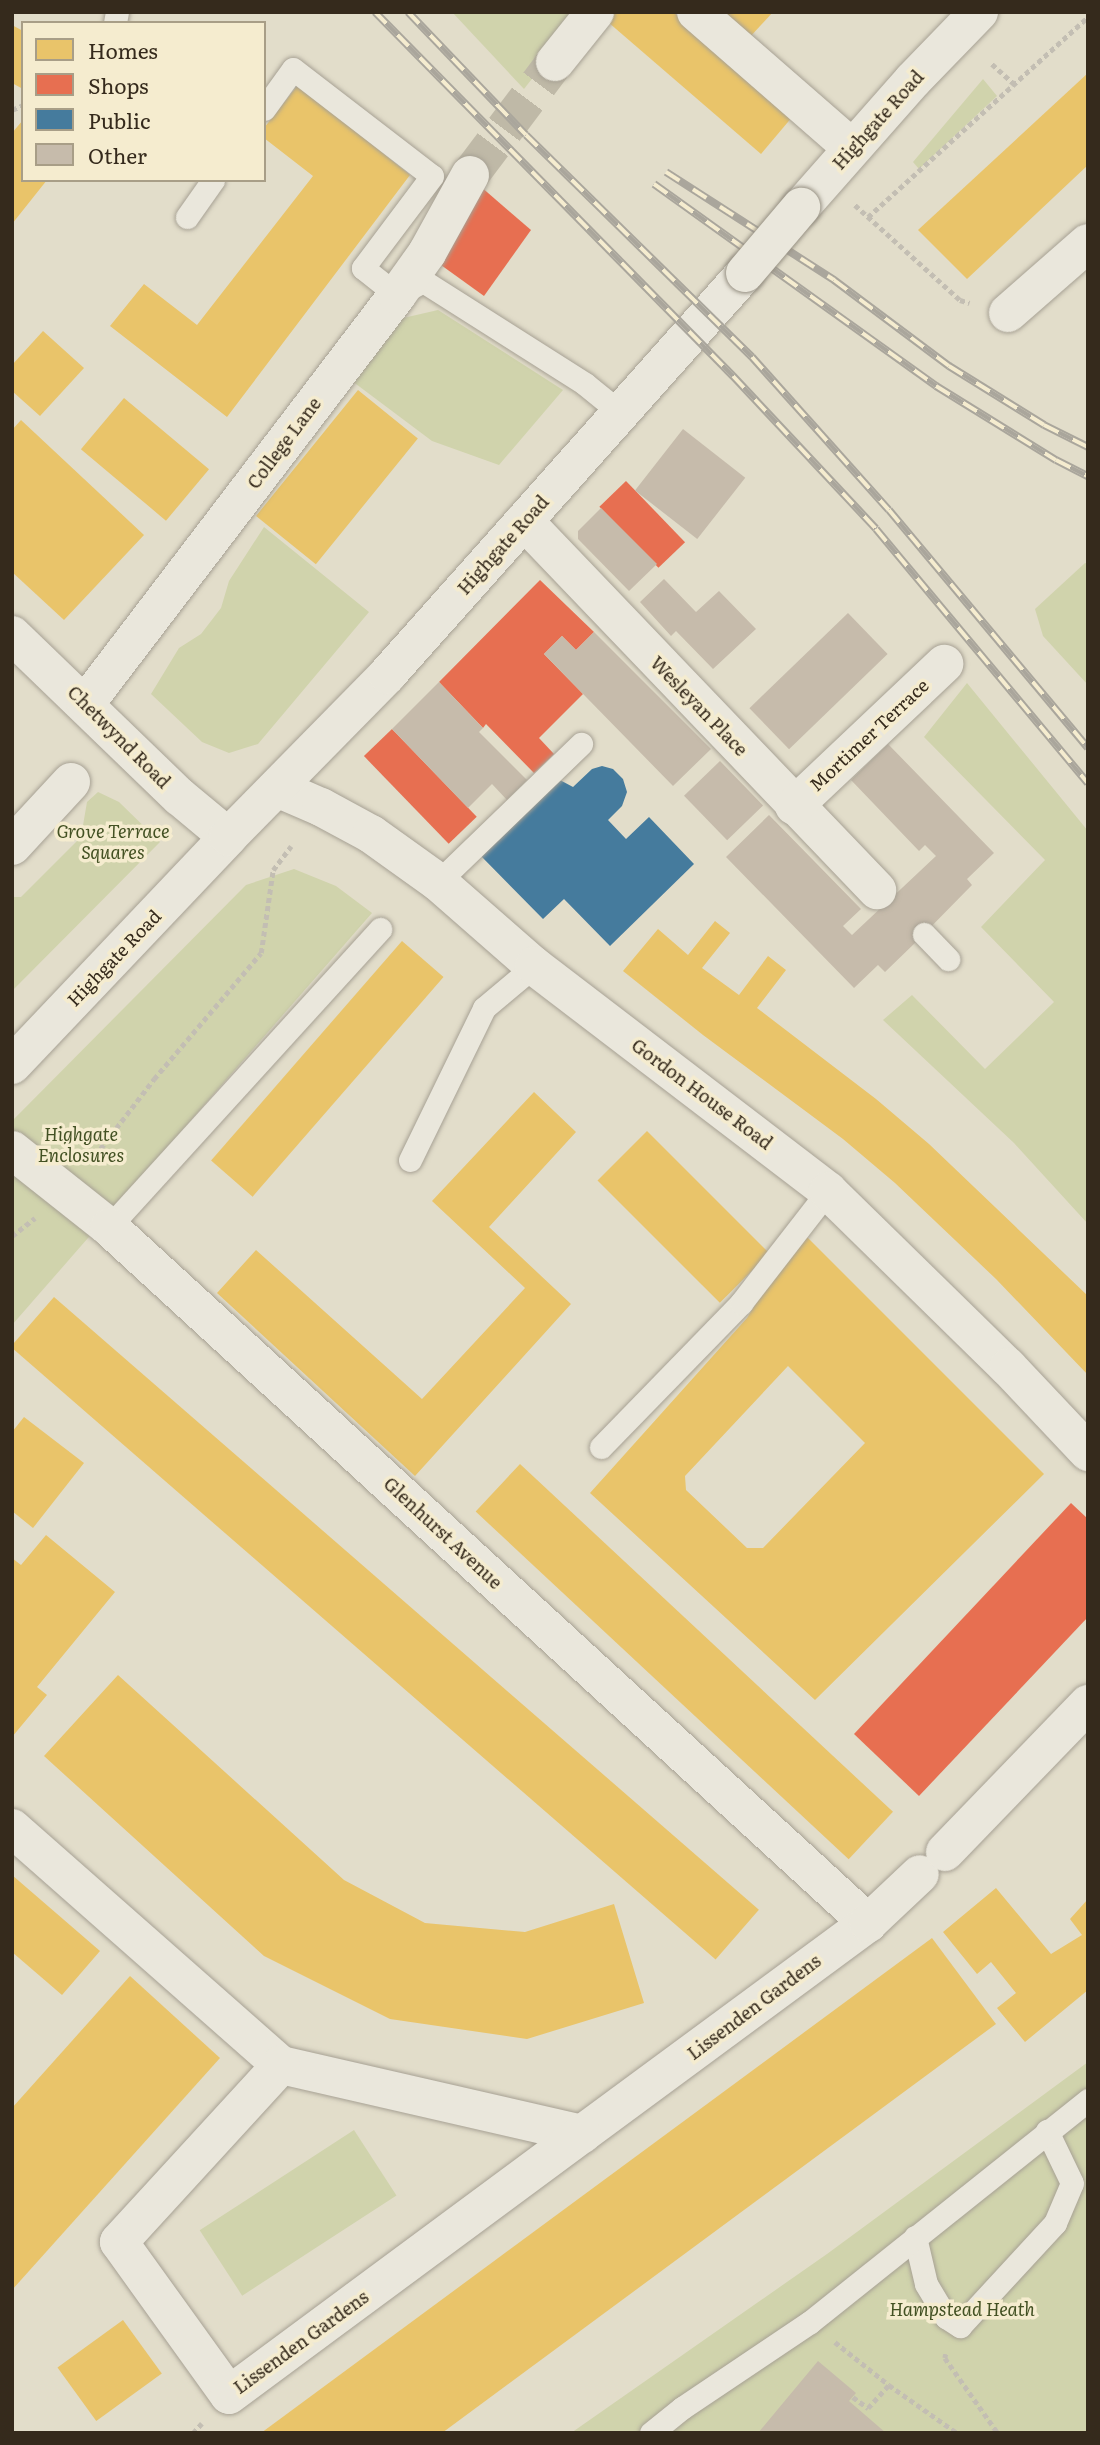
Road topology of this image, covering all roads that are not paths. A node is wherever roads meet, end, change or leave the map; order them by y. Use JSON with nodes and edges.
{"nodes":[{"id":1,"x":595,"y":12,"type":"edge"},
{"id":2,"x":696,"y":12,"type":"edge"},
{"id":3,"x":979,"y":12,"type":"edge"},
{"id":4,"x":555,"y":62,"type":"tunnel mouth"},
{"id":5,"x":266,"y":106,"type":"edge"},
{"id":6,"x":851,"y":147,"type":"junction"},
{"id":7,"x":470,"y":176,"type":"tunnel mouth"},
{"id":8,"x":213,"y":182,"type":"edge"},
{"id":9,"x":187,"y":217,"type":"dead end"},
{"id":10,"x":1088,"y":243,"type":"edge"},
{"id":11,"x":397,"y":295,"type":"junction"},
{"id":12,"x":1008,"y":313,"type":"road end"},
{"id":13,"x":622,"y":414,"type":"junction"},
{"id":14,"x":524,"y":521,"type":"junction"},
{"id":15,"x":12,"y":635,"type":"edge"},
{"id":16,"x":944,"y":664,"type":"dead end"},
{"id":17,"x":86,"y":703,"type":"junction"},
{"id":18,"x":581,"y":744,"type":"dead end"},
{"id":19,"x":71,"y":782,"type":"dead end"},
{"id":20,"x":276,"y":788,"type":"junction"},
{"id":21,"x":794,"y":806,"type":"junction"},
{"id":22,"x":228,"y":837,"type":"junction"},
{"id":23,"x":12,"y":846,"type":"edge"},
{"id":24,"x":438,"y":882,"type":"junction"},
{"id":25,"x":883,"y":894,"type":"dead end"},
{"id":26,"x":380,"y":929,"type":"dead end"},
{"id":27,"x":924,"y":934,"type":"dead end"},
{"id":28,"x":948,"y":959,"type":"dead end"},
{"id":29,"x":534,"y":966,"type":"junction"},
{"id":30,"x":12,"y":1065,"type":"edge"},
{"id":31,"x":12,"y":1150,"type":"edge"},
{"id":32,"x":410,"y":1160,"type":"dead end"},
{"id":33,"x":828,"y":1191,"type":"junction"},
{"id":34,"x":109,"y":1227,"type":"junction"},
{"id":35,"x":601,"y":1447,"type":"dead end"},
{"id":36,"x":1088,"y":1452,"type":"edge"},
{"id":37,"x":1088,"y":1704,"type":"edge"},
{"id":38,"x":12,"y":1828,"type":"edge"},
{"id":39,"x":867,"y":1923,"type":"junction"},
{"id":40,"x":281,"y":2065,"type":"junction"},
{"id":41,"x":1088,"y":2100,"type":"edge"},
{"id":42,"x":1048,"y":2131,"type":"junction"},
{"id":43,"x":582,"y":2134,"type":"junction"},
{"id":44,"x":915,"y":2237,"type":"junction"},
{"id":45,"x":651,"y":2433,"type":"edge"}],
"edges":[{"from":1,"to":4,"type":"street"},
{"from":2,"to":6,"type":"street"},
{"from":3,"to":6,"type":"street","name":"Highgate Road"},
{"from":5,"to":11,"type":"lane"},
{"from":6,"to":13,"type":"street","name":"Highgate Road","bridge":true},
{"from":7,"to":11,"type":"street","name":"College Lane"},
{"from":8,"to":9,"type":"lane"},
{"from":10,"to":12,"type":"street"},
{"from":11,"to":13,"type":"lane"},
{"from":11,"to":17,"type":"street","name":"College Lane"},
{"from":13,"to":14,"type":"street","name":"Highgate Road"},
{"from":14,"to":20,"type":"street","name":"Highgate Road"},
{"from":14,"to":21,"type":"street","name":"Wesleyan Place"},
{"from":15,"to":17,"type":"street","name":"Chetwynd Road"},
{"from":16,"to":21,"type":"street","name":"Mortimer Terrace"},
{"from":17,"to":22,"type":"street","name":"Chetwynd Road"},
{"from":18,"to":24,"type":"lane"},
{"from":19,"to":23,"type":"street"},
{"from":20,"to":22,"type":"street","name":"Highgate Road"},
{"from":20,"to":24,"type":"street","name":"Gordon House Road"},
{"from":21,"to":25,"type":"street","name":"Wesleyan Place"},
{"from":22,"to":30,"type":"street","name":"Highgate Road"},
{"from":24,"to":29,"type":"street","name":"Gordon House Road"},
{"from":26,"to":34,"type":"lane"},
{"from":27,"to":28,"type":"lane"},
{"from":29,"to":32,"type":"lane"},
{"from":29,"to":33,"type":"street","name":"Gordon House Road"},
{"from":31,"to":34,"type":"street","name":"Glenhurst Avenue"},
{"from":33,"to":35,"type":"lane"},
{"from":33,"to":36,"type":"street","name":"Gordon House Road"},
{"from":34,"to":39,"type":"street","name":"Glenhurst Avenue"},
{"from":37,"to":39,"type":"street","name":"Lissenden Gardens"},
{"from":38,"to":40,"type":"street"},
{"from":39,"to":43,"type":"street","name":"Lissenden Gardens"},
{"from":40,"to":43,"type":"street"},
{"from":40,"to":43,"type":"street","name":"Lissenden Gardens"},
{"from":41,"to":42,"type":"lane"},
{"from":42,"to":44,"type":"lane"},
{"from":42,"to":44,"type":"lane"},
{"from":44,"to":45,"type":"lane"}]}
